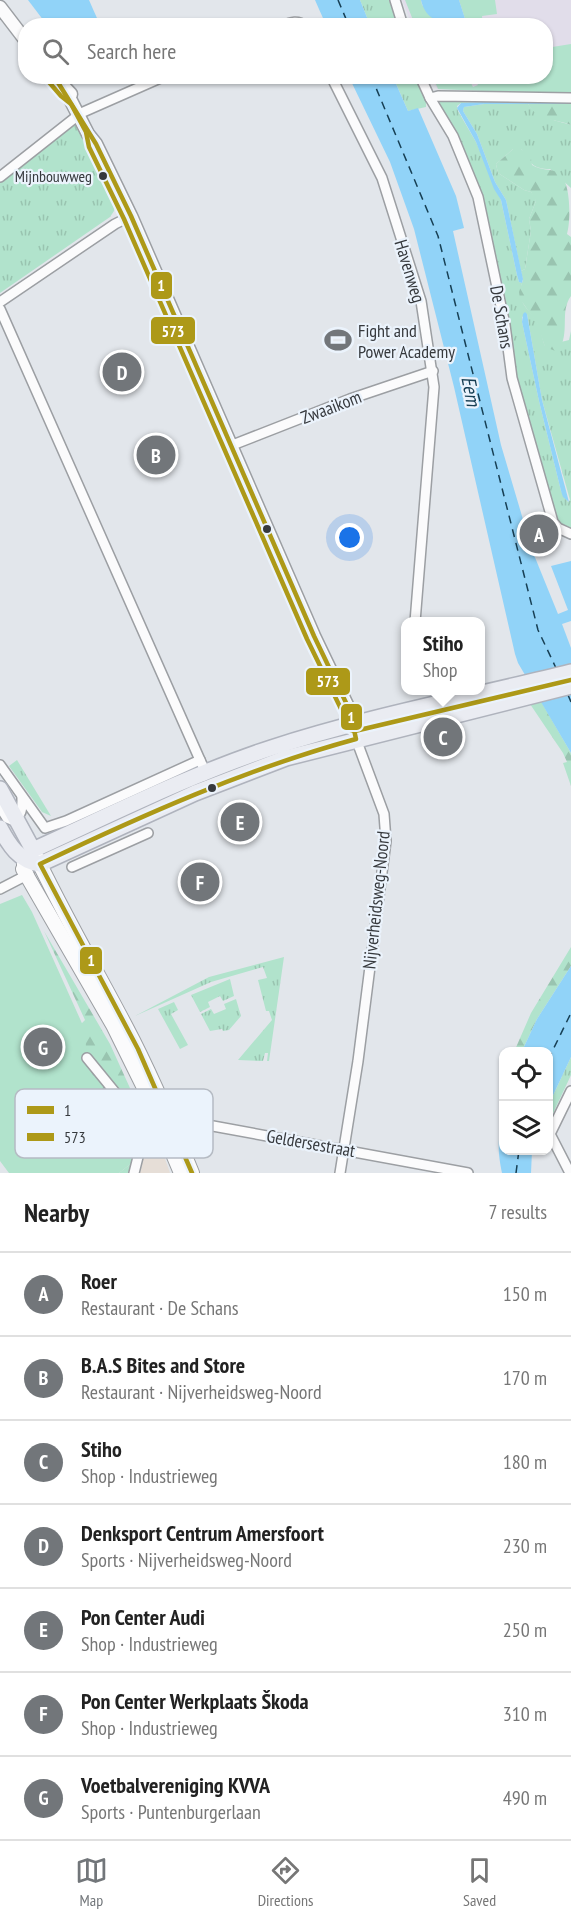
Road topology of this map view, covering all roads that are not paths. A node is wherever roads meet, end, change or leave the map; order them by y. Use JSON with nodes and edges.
{"nodes":[{"id":1,"x":395,"y":0,"type":"edge"},
{"id":2,"x":0,"y":7,"type":"edge"},
{"id":3,"x":401,"y":18,"type":"edge"},
{"id":4,"x":18,"y":30,"type":"edge"},
{"id":5,"x":60,"y":84,"type":"edge"},
{"id":6,"x":147,"y":84,"type":"edge"},
{"id":7,"x":335,"y":84,"type":"edge"},
{"id":8,"x":424,"y":84,"type":"edge"},
{"id":9,"x":430,"y":98,"type":"junction"},
{"id":10,"x":571,"y":98,"type":"edge"},
{"id":11,"x":82,"y":113,"type":"junction"},
{"id":12,"x":0,"y":177,"type":"edge"},
{"id":13,"x":130,"y":216,"type":"junction"},
{"id":14,"x":0,"y":302,"type":"edge"},
{"id":15,"x":0,"y":309,"type":"edge"},
{"id":16,"x":433,"y":371,"type":"junction"},
{"id":17,"x":230,"y":446,"type":"junction"},
{"id":18,"x":571,"y":534,"type":"edge"},
{"id":19,"x":415,"y":617,"type":"edge"},
{"id":20,"x":571,"y":672,"type":"edge"},
{"id":21,"x":571,"y":686,"type":"edge"},
{"id":22,"x":530,"y":689,"type":"junction"},
{"id":23,"x":354,"y":732,"type":"junction"},
{"id":24,"x":0,"y":765,"type":"edge"},
{"id":25,"x":202,"y":766,"type":"junction"},
{"id":26,"x":0,"y":789,"type":"edge"},
{"id":27,"x":195,"y":793,"type":"junction"},
{"id":28,"x":22,"y":797,"type":"junction"},
{"id":29,"x":0,"y":807,"type":"edge"},
{"id":30,"x":16,"y":818,"type":"junction"},
{"id":31,"x":135,"y":820,"type":"junction"},
{"id":32,"x":0,"y":828,"type":"edge"},
{"id":33,"x":31,"y":862,"type":"junction"},
{"id":34,"x":72,"y":867,"type":"dead end"},
{"id":35,"x":0,"y":889,"type":"edge"},
{"id":36,"x":87,"y":1058,"type":"dead end"},
{"id":37,"x":112,"y":1089,"type":"edge"},
{"id":38,"x":145,"y":1089,"type":"edge"},
{"id":39,"x":156,"y":1089,"type":"edge"},
{"id":40,"x":571,"y":1091,"type":"edge"},
{"id":41,"x":213,"y":1126,"type":"edge"},
{"id":42,"x":341,"y":1148,"type":"junction"},
{"id":43,"x":138,"y":1158,"type":"edge"},
{"id":44,"x":175,"y":1158,"type":"edge"},
{"id":45,"x":186,"y":1158,"type":"edge"},
{"id":46,"x":134,"y":1173,"type":"edge"},
{"id":47,"x":181,"y":1173,"type":"edge"},
{"id":48,"x":192,"y":1173,"type":"edge"},
{"id":49,"x":340,"y":1173,"type":"edge"},
{"id":50,"x":468,"y":1173,"type":"edge"},
{"id":51,"x":570,"y":1173,"type":"edge"}],
"edges":[{"from":1,"to":3,"type":"street"},
{"from":2,"to":4,"type":"street"},
{"from":5,"to":11,"type":"street","name":"Nijverheidsweg-Noord"},
{"from":6,"to":11,"type":"street"},
{"from":7,"to":16,"type":"street","name":"Havenweg"},
{"from":8,"to":9,"type":"street","name":"De Schans"},
{"from":9,"to":10,"type":"street"},
{"from":9,"to":18,"type":"street","name":"De Schans"},
{"from":11,"to":12,"type":"street"},
{"from":11,"to":13,"type":"street","name":"Nijverheidsweg-Noord"},
{"from":13,"to":14,"type":"street"},
{"from":13,"to":17,"type":"street","name":"Nijverheidsweg-Noord"},
{"from":15,"to":25,"type":"street"},
{"from":16,"to":17,"type":"street","name":"Zwaaikom"},
{"from":16,"to":19,"type":"street","name":"Havenweg"},
{"from":17,"to":23,"type":"street","name":"Nijverheidsweg-Noord"},
{"from":20,"to":22,"type":"main road"},
{"from":21,"to":22,"type":"main road"},
{"from":22,"to":23,"type":"main road"},
{"from":23,"to":25,"type":"main road"},
{"from":23,"to":27,"type":"main road"},
{"from":23,"to":42,"type":"street","name":"Nijverheidsweg-Noord"},
{"from":24,"to":28,"type":"street"},
{"from":25,"to":27,"type":"street"},
{"from":25,"to":28,"type":"street"},
{"from":25,"to":33,"type":"main road"},
{"from":26,"to":30,"type":"main road"},
{"from":27,"to":31,"type":"main road"},
{"from":28,"to":30,"type":"street"},
{"from":29,"to":30,"type":"street"},
{"from":30,"to":33,"type":"main road"},
{"from":31,"to":33,"type":"main road"},
{"from":31,"to":34,"type":"street"},
{"from":32,"to":33,"type":"main road"},
{"from":33,"to":35,"type":"street"},
{"from":33,"to":38,"type":"main road"},
{"from":33,"to":39,"type":"main road"},
{"from":36,"to":37,"type":"street"},
{"from":40,"to":51,"type":"street"},
{"from":41,"to":42,"type":"street","name":"Geldersestraat"},
{"from":42,"to":49,"type":"street","name":"Nijverheidsweg-Noord"},
{"from":42,"to":50,"type":"street","name":"Geldersestraat"},
{"from":43,"to":46,"type":"street"},
{"from":44,"to":47,"type":"main road"},
{"from":45,"to":48,"type":"main road"}]}
